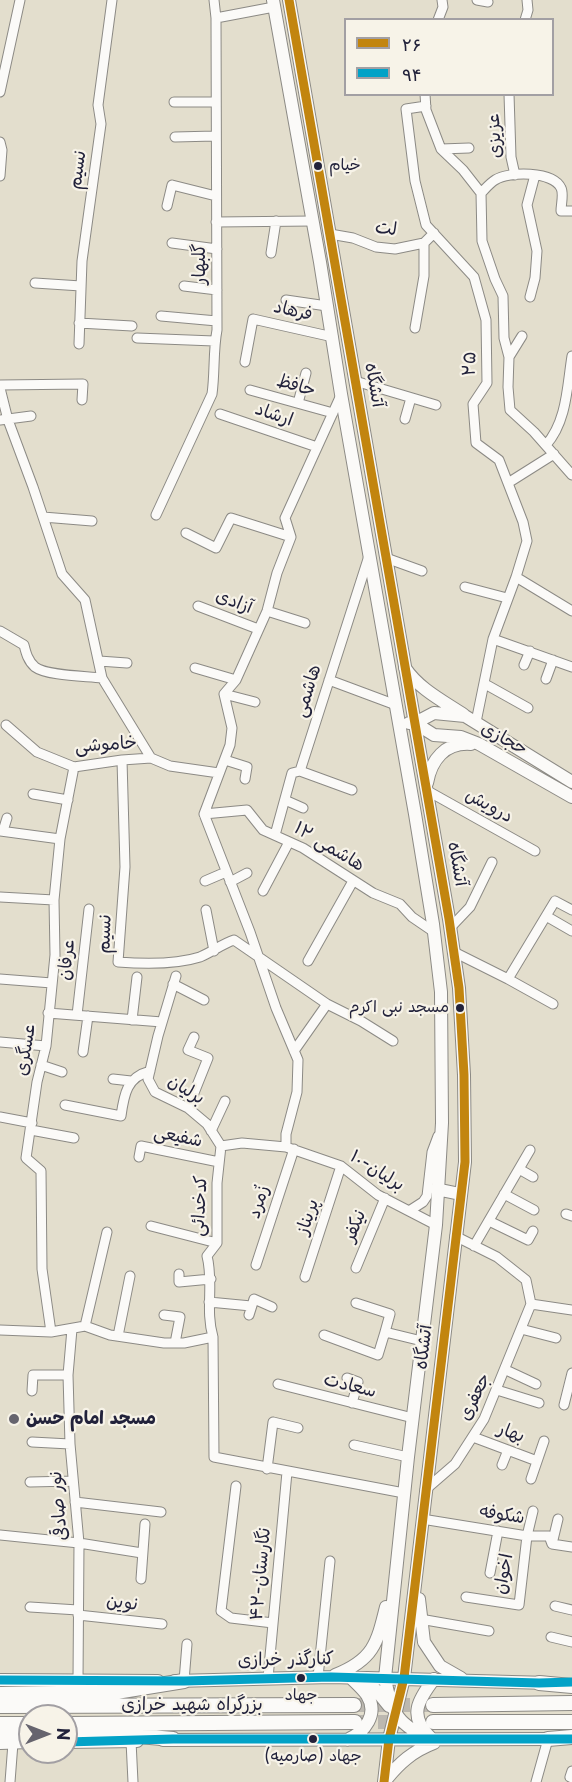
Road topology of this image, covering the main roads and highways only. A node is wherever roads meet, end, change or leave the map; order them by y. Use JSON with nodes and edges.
{"nodes":[{"id":1,"x":289,"y":0,"type":"edge"},
{"id":2,"x":274,"y":3,"type":"edge"},
{"id":3,"x":405,"y":667,"type":"junction"},
{"id":4,"x":465,"y":716,"type":"junction"},
{"id":5,"x":415,"y":723,"type":"junction"},
{"id":6,"x":400,"y":724,"type":"junction"},
{"id":7,"x":487,"y":749,"type":"junction"},
{"id":8,"x":534,"y":759,"type":"junction"},
{"id":9,"x":528,"y":772,"type":"junction"},
{"id":10,"x":572,"y":782,"type":"edge"},
{"id":11,"x":426,"y":790,"type":"junction"},
{"id":12,"x":572,"y":797,"type":"edge"},
{"id":13,"x":436,"y":1189,"type":"junction"},
{"id":14,"x":460,"y":1194,"type":"junction"},
{"id":15,"x":417,"y":1563,"type":"junction"},
{"id":16,"x":397,"y":1565,"type":"junction"},
{"id":17,"x":331,"y":1677,"type":"junction"},
{"id":18,"x":350,"y":1677,"type":"junction"},
{"id":19,"x":386,"y":1678,"type":"junction"},
{"id":20,"x":405,"y":1678,"type":"junction"},
{"id":21,"x":434,"y":1679,"type":"junction"},
{"id":22,"x":0,"y":1680,"type":"edge"},
{"id":23,"x":465,"y":1680,"type":"junction"},
{"id":24,"x":184,"y":1681,"type":"junction"},
{"id":25,"x":538,"y":1683,"type":"joint"},
{"id":26,"x":572,"y":1684,"type":"edge"},
{"id":27,"x":0,"y":1694,"type":"edge"},
{"id":28,"x":572,"y":1703,"type":"edge"},
{"id":29,"x":354,"y":1704,"type":"tunnel mouth"},
{"id":30,"x":433,"y":1704,"type":"tunnel mouth"},
{"id":31,"x":0,"y":1706,"type":"edge"},
{"id":32,"x":395,"y":1714,"type":"junction"},
{"id":33,"x":355,"y":1722,"type":"tunnel mouth"},
{"id":34,"x":433,"y":1722,"type":"tunnel mouth"},
{"id":35,"x":572,"y":1722,"type":"edge"},
{"id":36,"x":0,"y":1724,"type":"edge"},
{"id":37,"x":18,"y":1724,"type":"edge"},
{"id":38,"x":78,"y":1724,"type":"edge"},
{"id":39,"x":0,"y":1735,"type":"edge"},
{"id":40,"x":18,"y":1735,"type":"edge"},
{"id":41,"x":78,"y":1735,"type":"edge"},
{"id":42,"x":572,"y":1738,"type":"edge"},
{"id":43,"x":173,"y":1739,"type":"junction"},
{"id":44,"x":389,"y":1739,"type":"junction"},
{"id":45,"x":548,"y":1739,"type":"joint"},
{"id":46,"x":346,"y":1740,"type":"junction"},
{"id":47,"x":438,"y":1740,"type":"junction"},
{"id":48,"x":78,"y":1742,"type":"edge"},
{"id":49,"x":384,"y":1782,"type":"edge"}],
"edges":[{"from":1,"to":3,"type":"main road","name":"آتشگاه"},
{"from":2,"to":6,"type":"main road","name":"آتشگاه"},
{"from":3,"to":4,"type":"main road"},
{"from":3,"to":5,"type":"main road","name":"آتشگاه"},
{"from":4,"to":5,"type":"main road","name":"حجازی"},
{"from":4,"to":8,"type":"main road","name":"حجازی"},
{"from":5,"to":6,"type":"main road"},
{"from":5,"to":7,"type":"main road","name":"حجازی"},
{"from":5,"to":11,"type":"main road","name":"آتشگاه"},
{"from":6,"to":13,"type":"main road","name":"آتشگاه"},
{"from":7,"to":9,"type":"main road","name":"حجازی"},
{"from":7,"to":11,"type":"main road"},
{"from":8,"to":9,"type":"main road"},
{"from":8,"to":10,"type":"main road","name":"حجازی"},
{"from":9,"to":12,"type":"main road","name":"حجازی"},
{"from":11,"to":14,"type":"main road","name":"آتشگاه"},
{"from":13,"to":14,"type":"main road"},
{"from":13,"to":16,"type":"main road","name":"آتشگاه"},
{"from":14,"to":15,"type":"main road","name":"آتشگاه"},
{"from":15,"to":20,"type":"main road","name":"آتشگاه"},
{"from":15,"to":23,"type":"main road"},
{"from":16,"to":17,"type":"main road"},
{"from":16,"to":19,"type":"main road","name":"آتشگاه"},
{"from":17,"to":18,"type":"main road","name":"کنارگذر خرازی"},
{"from":17,"to":24,"type":"main road","name":"کنارگذر خرازی"},
{"from":18,"to":19,"type":"main road","name":"کنارگذر خرازی"},
{"from":18,"to":32,"type":"main road"},
{"from":18,"to":46,"type":"main road"},
{"from":19,"to":20,"type":"main road","name":"کنارگذر خرازی"},
{"from":19,"to":32,"type":"main road","name":"آتشگاه"},
{"from":20,"to":21,"type":"main road","name":"کنارگذر خرازی"},
{"from":20,"to":32,"type":"main road","name":"آتشگاه"},
{"from":21,"to":23,"type":"main road","name":"کنارگذر خرازی"},
{"from":21,"to":47,"type":"main road"},
{"from":22,"to":24,"type":"main road","name":"کنارگذر خرازی"},
{"from":23,"to":25,"type":"main road","name":"کنارگذر خرازی"},
{"from":24,"to":27,"type":"highway"},
{"from":25,"to":26,"type":"highway"},
{"from":28,"to":30,"type":"highway"},
{"from":29,"to":31,"type":"highway","name":"بزرگراه شهید خرازی"},
{"from":32,"to":44,"type":"main road","name":"آتشگاه"},
{"from":32,"to":47,"type":"main road"},
{"from":33,"to":38,"type":"highway","name":"بزرگراه شهید خرازی"},
{"from":34,"to":35,"type":"highway"},
{"from":36,"to":37,"type":"highway"},
{"from":39,"to":40,"type":"highway"},
{"from":41,"to":43,"type":"highway"},
{"from":42,"to":45,"type":"highway"},
{"from":43,"to":46,"type":"main road"},
{"from":43,"to":48,"type":"main road"},
{"from":44,"to":46,"type":"main road"},
{"from":44,"to":47,"type":"main road"},
{"from":44,"to":49,"type":"main road","name":"آتشگاه"},
{"from":45,"to":47,"type":"main road"},
{"from":47,"to":49,"type":"main road"}]}
